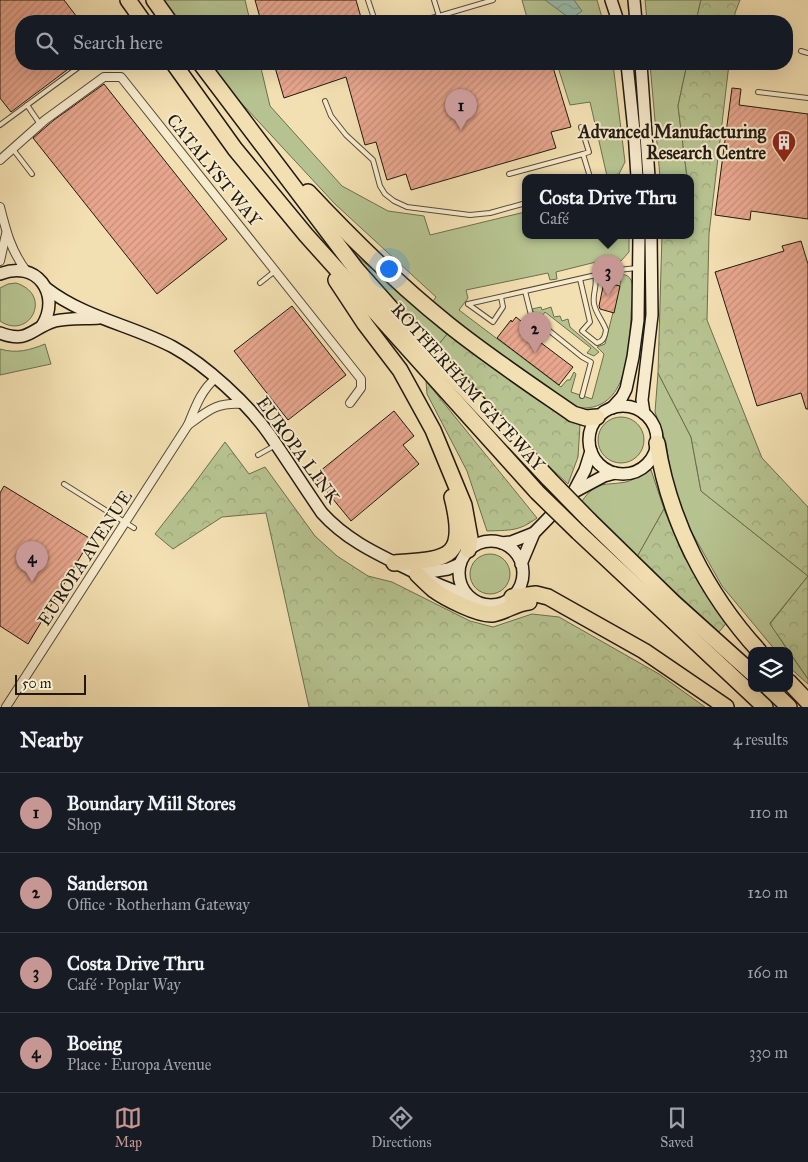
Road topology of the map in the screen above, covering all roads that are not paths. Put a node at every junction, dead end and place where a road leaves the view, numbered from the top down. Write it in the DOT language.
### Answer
graph roads {
  1 [pos="128,0"];
  2 [pos="154,0"];
  3 [pos="368,0"];
  4 [pos="434,0"];
  5 [pos="493,0"];
  6 [pos="610,0"];
  7 [pos="634,0"];
  8 [pos="139,15"];
  9 [pos="165,15"];
  10 [pos="373,15"];
  11 [pos="440,15"];
  12 [pos="443,15"];
  13 [pos="616,15"];
  14 [pos="635,15"];
  15 [pos="801,52"];
  16 [pos="808,53"];
  17 [pos="75,70"];
  18 [pos="178,70"];
  19 [pos="205,70"];
  20 [pos="627,70"];
  21 [pos="641,70"];
  22 [pos="758,92"];
  23 [pos="808,98"];
  24 [pos="325,101"];
  25 [pos="26,105"];
  26 [pos="40,124"];
  27 [pos="0,125"];
  28 [pos="581,127"];
  29 [pos="250,131"];
  30 [pos="12,148"];
  31 [pos="583,154"];
  32 [pos="0,160"];
  33 [pos="32,174"];
  34 [pos="509,174"];
  35 [pos="589,174"];
  36 [pos="637,174"];
  37 [pos="649,174"];
  38 [pos="522,204"];
  39 [pos="0,206"];
  40 [pos="6,234"];
  41 [pos="306,236"];
  42 [pos="639,239"];
  43 [pos="651,239"];
  44 [pos="0,260"];
  45 [pos="639,268"];
  46 [pos="275,270"];
  47 [pos="27,272"];
  48 [pos="0,274"];
  49 [pos="595,275"];
  50 [pos="580,279"];
  51 [pos="260,283"];
  52 [pos="46,288"];
  53 [pos="524,291"];
  54 [pos="501,297"];
  55 [pos="99,318"];
  56 [pos="42,326"];
  57 [pos="0,333"];
  58 [pos="216,378"];
  59 [pos="582,396"];
  60 [pos="350,403"];
  61 [pos="243,404"];
  62 [pos="612,408"];
  63 [pos="644,414"];
  64 [pos="597,417"];
  65 [pos="188,425"];
  66 [pos="437,440"];
  67 [pos="657,443"];
  68 [pos="276,445"];
  69 [pos="591,451"];
  70 [pos="258,455"];
  71 [pos="615,472"];
  72 [pos="64,484"];
  73 [pos="573,493"];
  74 [pos="125,523"];
  75 [pos="134,528"];
  76 [pos="534,533"];
  77 [pos="502,543"];
  78 [pos="468,550"];
  79 [pos="394,563"];
  80 [pos="460,564"];
  81 [pos="521,564"];
  82 [pos="417,574"];
  83 [pos="466,594"];
  84 [pos="512,597"];
  85 [pos="555,601"];
  86 [pos="756,647"];
  87 [pos="748,669"];
  88 [pos="793,686"];
  89 [pos="773,692"];
  90 [pos="808,702"];
  91 [pos="6,707"];
  92 [pos="726,707"];
  93 [pos="765,707"];
  94 [pos="789,707"];
  1 -- 8 [label="highway"];
  2 -- 9 [label="highway"];
  3 -- 10 [label="lane"];
  4 -- 11 [label="lane"];
  5 -- 12 [label="lane"];
  6 -- 13 [label="main road"];
  7 -- 14 [label="main road"];
  15 -- 16 [label="lane"];
  17 -- 25 [label="lane"];
  18 -- 41 [label="highway, ROTHERHAM GATEWAY"];
  19 -- 29 [label="highway, ROTHERHAM GATEWAY"];
  20 -- 36 [label="main road"];
  21 -- 37 [label="main road"];
  22 -- 23 [label="lane"];
  24 -- 38 [label="lane"];
  25 -- 26 [label="lane"];
  25 -- 27 [label="lane"];
  26 -- 30 [label="street, CATALYST WAY"];
  26 -- 46 [label="street, CATALYST WAY"];
  28 -- 31 [label="lane"];
  29 -- 64 [label="highway"];
  29 -- 87 [label="highway, ROTHERHAM GATEWAY, bridge"];
  30 -- 32 [label="street, CATALYST WAY"];
  30 -- 33 [label="lane"];
  31 -- 34 [label="lane"];
  31 -- 35 [label="lane"];
  39 -- 40 [label="street"];
  40 -- 44 [label="street"];
  40 -- 47 [label="street"];
  41 -- 66 [label="highway"];
  41 -- 93 [label="highway, ROTHERHAM GATEWAY, bridge"];
  42 -- 45 [label="main road"];
  43 -- 63 [label="main road"];
  45 -- 49 [label="lane"];
  45 -- 62 [label="main road"];
  46 -- 51 [label="lane"];
  46 -- 60 [label="street, CATALYST WAY"];
  47 -- 48 [label="main road"];
  47 -- 52 [label="main road, EUROPA LINK"];
  49 -- 50 [label="lane"];
  49 -- 50 [label="lane"];
  50 -- 53 [label="lane"];
  52 -- 55 [label="main road, EUROPA LINK"];
  52 -- 56 [label="main road"];
  53 -- 54 [label="lane"];
  53 -- 59 [label="lane"];
  54 -- 54 [label="lane"];
  55 -- 56 [label="main road, EUROPA LINK"];
  55 -- 58 [label="main road, EUROPA LINK"];
  56 -- 57 [label="main road, EUROPA LINK"];
  58 -- 61 [label="main road, EUROPA LINK"];
  58 -- 65 [label="street, EUROPA AVENUE"];
  61 -- 65 [label="street, EUROPA AVENUE"];
  61 -- 68 [label="main road, EUROPA LINK"];
  62 -- 63 [label="main road"];
  62 -- 64 [label="main road"];
  63 -- 67 [label="main road"];
  64 -- 69 [label="main road"];
  65 -- 74 [label="street, EUROPA AVENUE"];
  66 -- 78 [label="highway"];
  66 -- 79 [label="highway"];
  67 -- 71 [label="main road"];
  67 -- 86 [label="highway"];
  68 -- 70 [label="lane"];
  68 -- 79 [label="main road, EUROPA LINK"];
  69 -- 71 [label="main road"];
  69 -- 73 [label="main road"];
  71 -- 73 [label="main road"];
  72 -- 74 [label="lane"];
  73 -- 76 [label="main road"];
  74 -- 75 [label="lane"];
  74 -- 91 [label="street, EUROPA AVENUE"];
  76 -- 77 [label="main road"];
  76 -- 81 [label="main road"];
  77 -- 78 [label="main road"];
  77 -- 81 [label="main road"];
  78 -- 80 [label="main road"];
  79 -- 82 [label="main road, EUROPA LINK"];
  80 -- 82 [label="main road"];
  80 -- 83 [label="main road"];
  81 -- 84 [label="main road"];
  82 -- 83 [label="main road, EUROPA LINK"];
  82 -- 85 [label="highway"];
  83 -- 84 [label="main road"];
  84 -- 85 [label="highway"];
  85 -- 92 [label="highway"];
  88 -- 90 [label="highway"];
  89 -- 94 [label="highway"];
}
